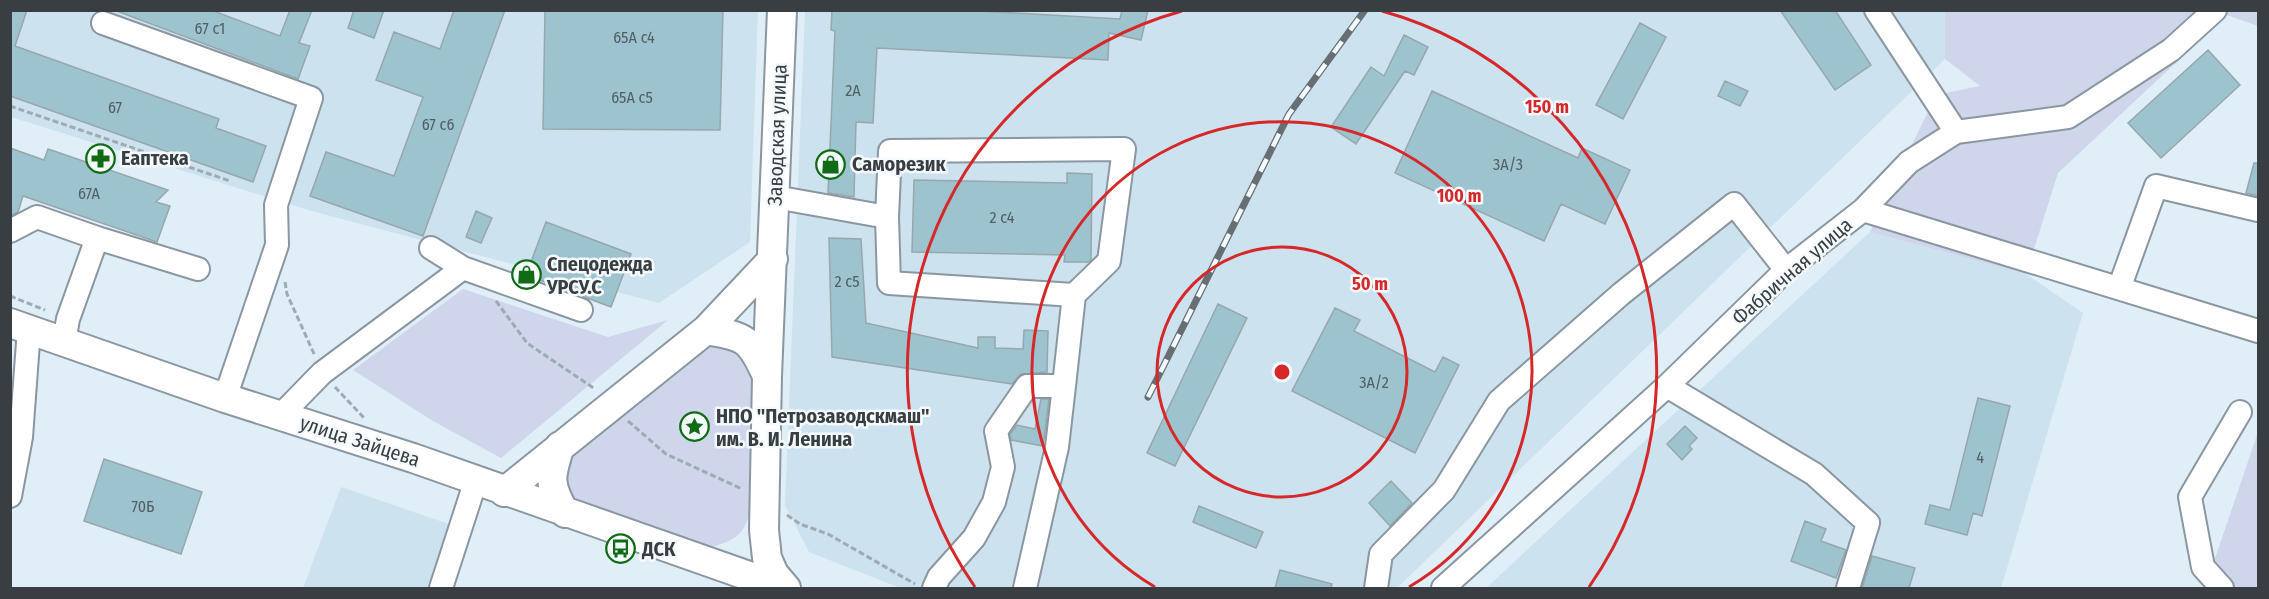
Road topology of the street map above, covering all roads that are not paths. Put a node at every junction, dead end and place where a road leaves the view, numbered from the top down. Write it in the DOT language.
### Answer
graph roads {
  1 [pos="782,10"];
  2 [pos="1876,10"];
  3 [pos="2215,10"];
  4 [pos="103,23"];
  5 [pos="1956,132"];
  6 [pos="775,197"];
  7 [pos="1863,210"];
  8 [pos="2259,210"];
  9 [pos="888,217"];
  10 [pos="10,231"];
  11 [pos="97,238"];
  12 [pos="431,248"];
  13 [pos="773,259"];
  14 [pos="463,268"];
  15 [pos="198,269"];
  16 [pos="1786,270"];
  17 [pos="2120,286"];
  18 [pos="1074,296"];
  19 [pos="581,310"];
  20 [pos="20,326"];
  21 [pos="706,330"];
  22 [pos="2259,331"];
  23 [pos="64,342"];
  24 [pos="767,376"];
  25 [pos="1064,386"];
  26 [pos="1667,386"];
  27 [pos="225,398"];
  28 [pos="2240,412"];
  29 [pos="282,415"];
  30 [pos="560,446"];
  31 [pos="476,480"];
  32 [pos="504,492"];
  33 [pos="10,496"];
  34 [pos="566,513"];
  35 [pos="764,530"];
  36 [pos="708,562"];
  37 [pos="441,588"];
  38 [pos="785,588"];
  39 [pos="934,588"];
  40 [pos="1025,588"];
  41 [pos="1376,588"];
  42 [pos="1443,588"];
  43 [pos="1848,588"];
  44 [pos="2222,588"];
  1 -- 6 [label="main road, Заводская улица"];
  2 -- 5 [label="street"];
  3 -- 5 [label="street"];
  4 -- 27 [label="street"];
  5 -- 7 [label="street"];
  6 -- 9 [label="street"];
  6 -- 13 [label="main road, Заводская улица"];
  7 -- 16 [label="street, Фабричная улица"];
  7 -- 17 [label="street, Фабричная улица"];
  8 -- 17 [label="street"];
  9 -- 18 [label="street"];
  9 -- 18 [label="street"];
  10 -- 11 [label="street"];
  11 -- 15 [label="street"];
  11 -- 23 [label="street"];
  12 -- 14 [label="street"];
  13 -- 21 [label="main road"];
  13 -- 24 [label="main road, Заводская улица"];
  14 -- 19 [label="street"];
  14 -- 29 [label="street"];
  16 -- 26 [label="street, Фабричная улица"];
  16 -- 41 [label="street"];
  17 -- 22 [label="street, Фабричная улица"];
  18 -- 25 [label="street"];
  20 -- 23 [label="main road, улица Зайцева"];
  20 -- 33 [label="street"];
  21 -- 24 [label="main road"];
  21 -- 30 [label="main road"];
  23 -- 27 [label="main road, улица Зайцева"];
  24 -- 35 [label="main road, Заводская улица"];
  25 -- 39 [label="street"];
  25 -- 40 [label="street"];
  26 -- 42 [label="street, Фабричная улица"];
  26 -- 43 [label="street"];
  27 -- 29 [label="main road, улица Зайцева"];
  28 -- 44 [label="street"];
  29 -- 31 [label="main road, улица Зайцева"];
  30 -- 32 [label="main road"];
  30 -- 34 [label="main road"];
  31 -- 32 [label="main road, улица Зайцева"];
  31 -- 37 [label="street"];
  32 -- 34 [label="main road, улица Зайцева"];
  34 -- 36 [label="main road, улица Зайцева"];
  35 -- 36 [label="main road"];
  35 -- 38 [label="main road, Заводская улица"];
  36 -- 38 [label="main road, улица Зайцева"];
}
